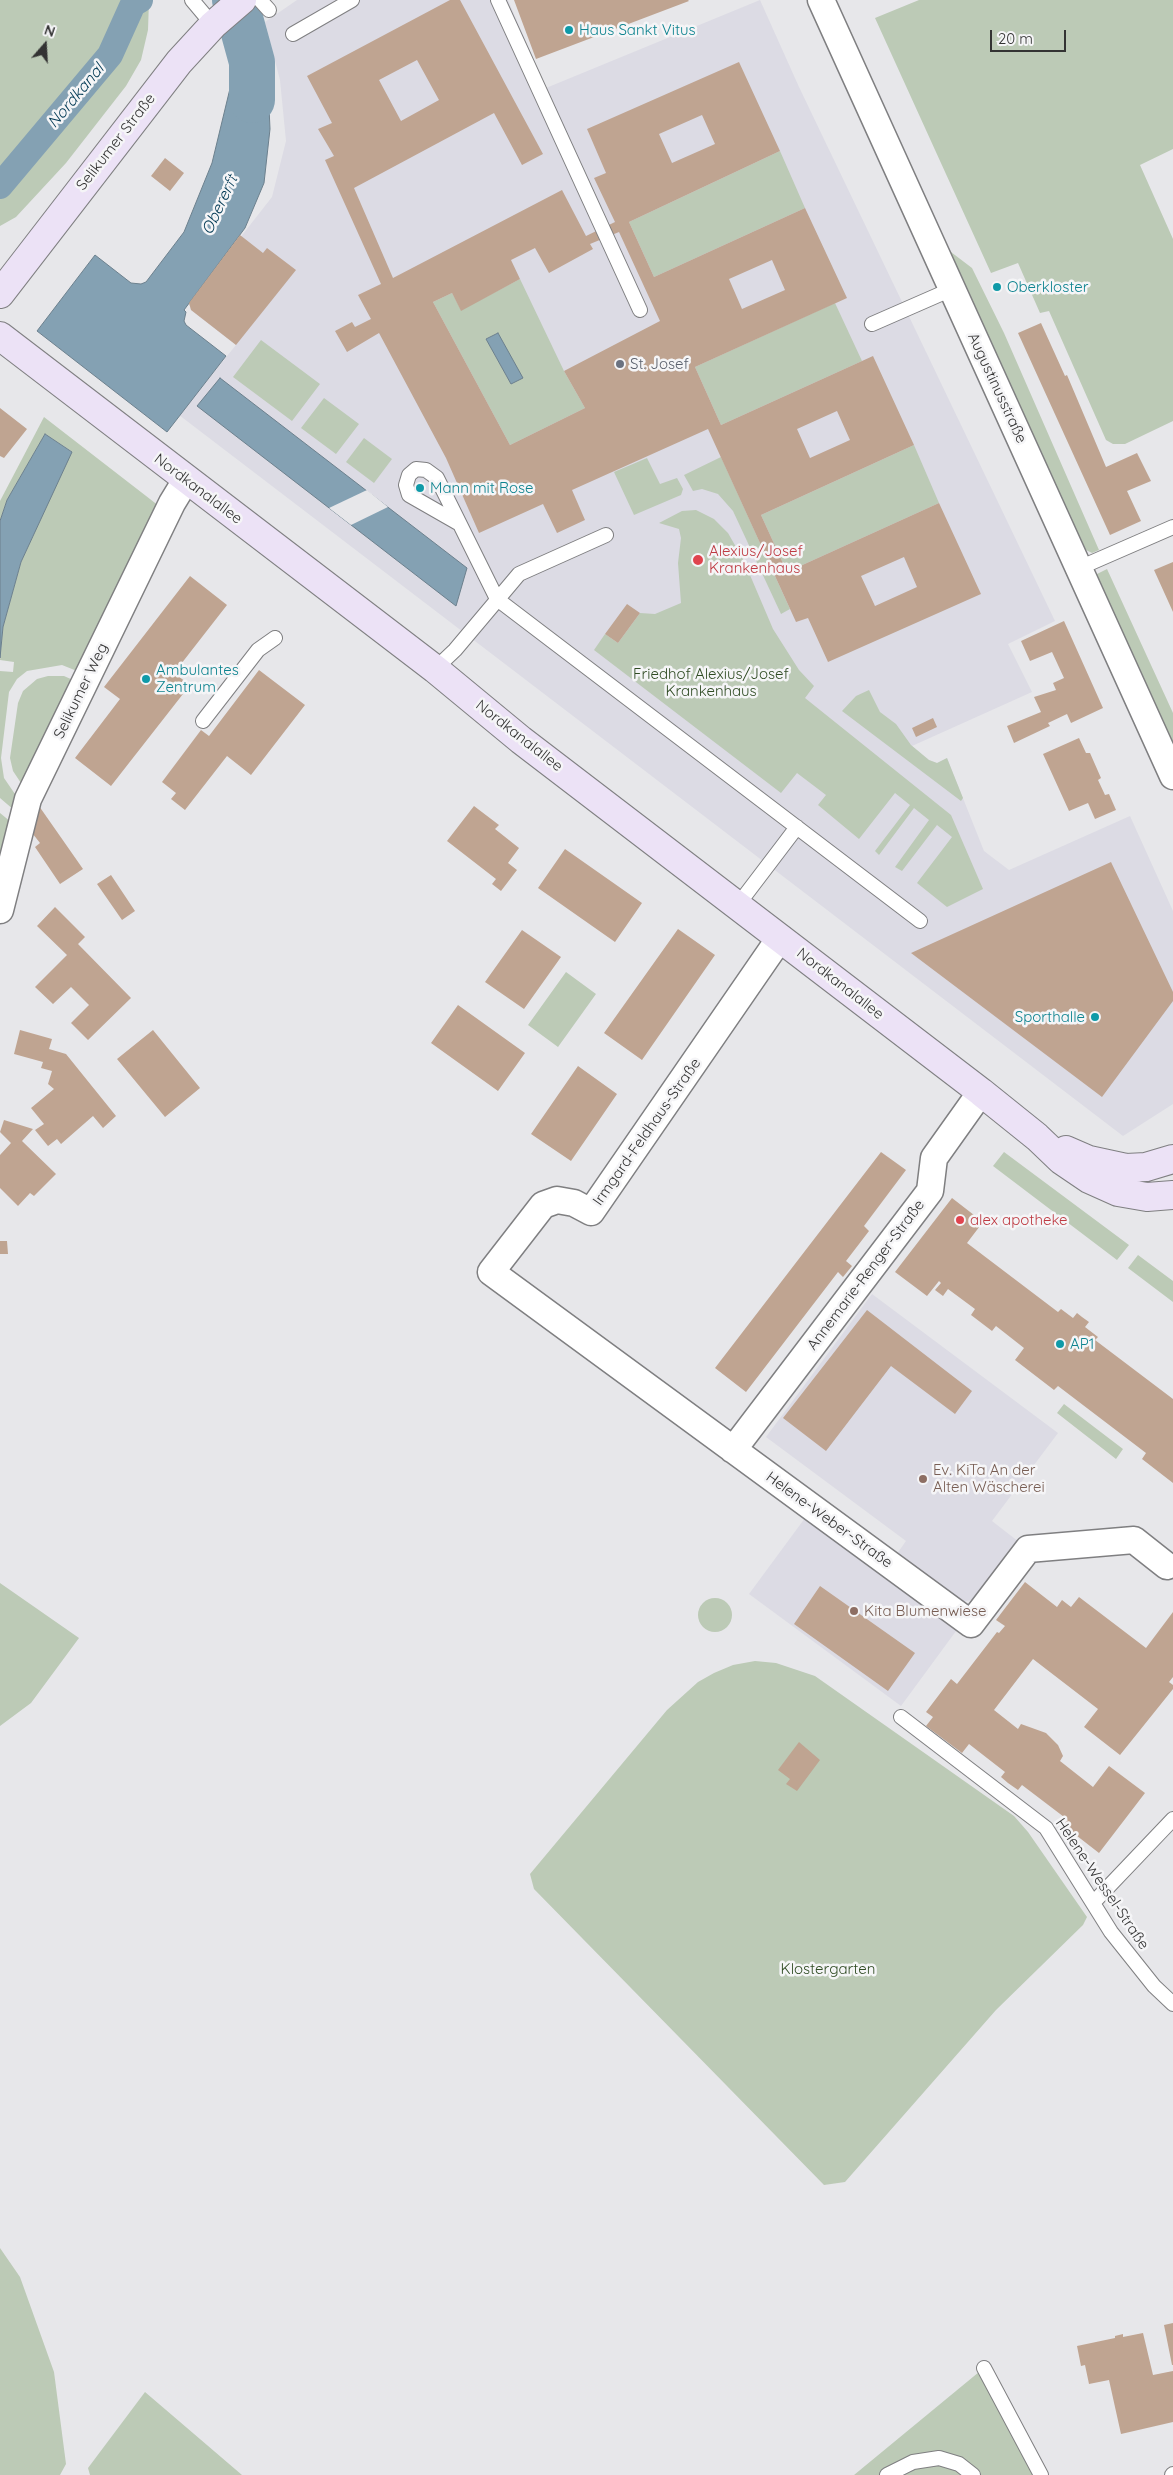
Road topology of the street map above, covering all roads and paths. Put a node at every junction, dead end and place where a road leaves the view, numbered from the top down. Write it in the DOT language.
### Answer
graph roads {
  1 [pos="192,0"];
  2 [pos="242,0"];
  3 [pos="352,0"];
  4 [pos="498,0"];
  5 [pos="821,0"];
  6 [pos="217,22"];
  7 [pos="293,34"];
  8 [pos="952,289"];
  9 [pos="1,292"];
  10 [pos="640,310"];
  11 [pos="872,324"];
  12 [pos="0,336"];
  13 [pos="186,480"];
  14 [pos="458,523"];
  15 [pos="1173,527"];
  16 [pos="606,535"];
  17 [pos="1079,568"];
  18 [pos="497,599"];
  19 [pos="275,638"];
  20 [pos="435,669"];
  21 [pos="203,721"];
  22 [pos="1173,776"];
  23 [pos="797,827"];
  24 [pos="737,906"];
  25 [pos="0,910"];
  26 [pos="920,922"];
  27 [pos="780,938"];
  28 [pos="981,1092"];
  29 [pos="1038,1137"];
  30 [pos="1173,1159"];
  31 [pos="1173,1195"];
  32 [pos="491,1272"];
  33 [pos="733,1450"];
  34 [pos="1167,1566"];
  35 [pos="901,1717"];
  36 [pos="1173,1820"];
  37 [pos="1093,1902"];
  38 [pos="1173,2004"];
  39 [pos="984,2368"];
  40 [pos="886,2475"];
  41 [pos="973,2475"];
  42 [pos="1042,2475"];
  1 -- 6 [label="lane"];
  2 -- 6 [label="main road, Selikumer Straße"];
  3 -- 7 [label="lane"];
  4 -- 10 [label="lane"];
  5 -- 8 [label="street, Augustinusstraße"];
  6 -- 9 [label="main road, Selikumer Straße"];
  8 -- 11 [label="lane"];
  8 -- 17 [label="street, Augustinusstraße"];
  12 -- 13 [label="main road, Nordkanalallee"];
  13 -- 20 [label="main road, Nordkanalallee"];
  13 -- 25 [label="street, Selikumer Weg"];
  14 -- 18 [label="lane"];
  15 -- 17 [label="lane"];
  16 -- 18 [label="lane"];
  17 -- 22 [label="street, Augustinusstraße"];
  18 -- 20 [label="lane"];
  18 -- 23 [label="lane"];
  19 -- 21 [label="lane"];
  20 -- 24 [label="main road, Nordkanalallee"];
  23 -- 24 [label="lane"];
  23 -- 26 [label="lane"];
  24 -- 27 [label="main road, Nordkanalallee"];
  27 -- 28 [label="main road, Nordkanalallee"];
  27 -- 32 [label="street, Irmgard-Feldhaus-Straße"];
  28 -- 29 [label="main road, Nordkanalallee"];
  28 -- 33 [label="street, Annemarie-Renger-Straße"];
  29 -- 30 [label="main road, Nordkanalallee"];
  29 -- 31 [label="main road, Nordkanalallee"];
  32 -- 33 [label="street, Helene-Weber-Straße"];
  33 -- 34 [label="street, Helene-Weber-Straße"];
  35 -- 37 [label="lane, Helene-Wessel-Straße"];
  36 -- 37 [label="lane"];
  37 -- 38 [label="lane, Helene-Wessel-Straße"];
  39 -- 42 [label="lane"];
  40 -- 41 [label="lane"];
}
